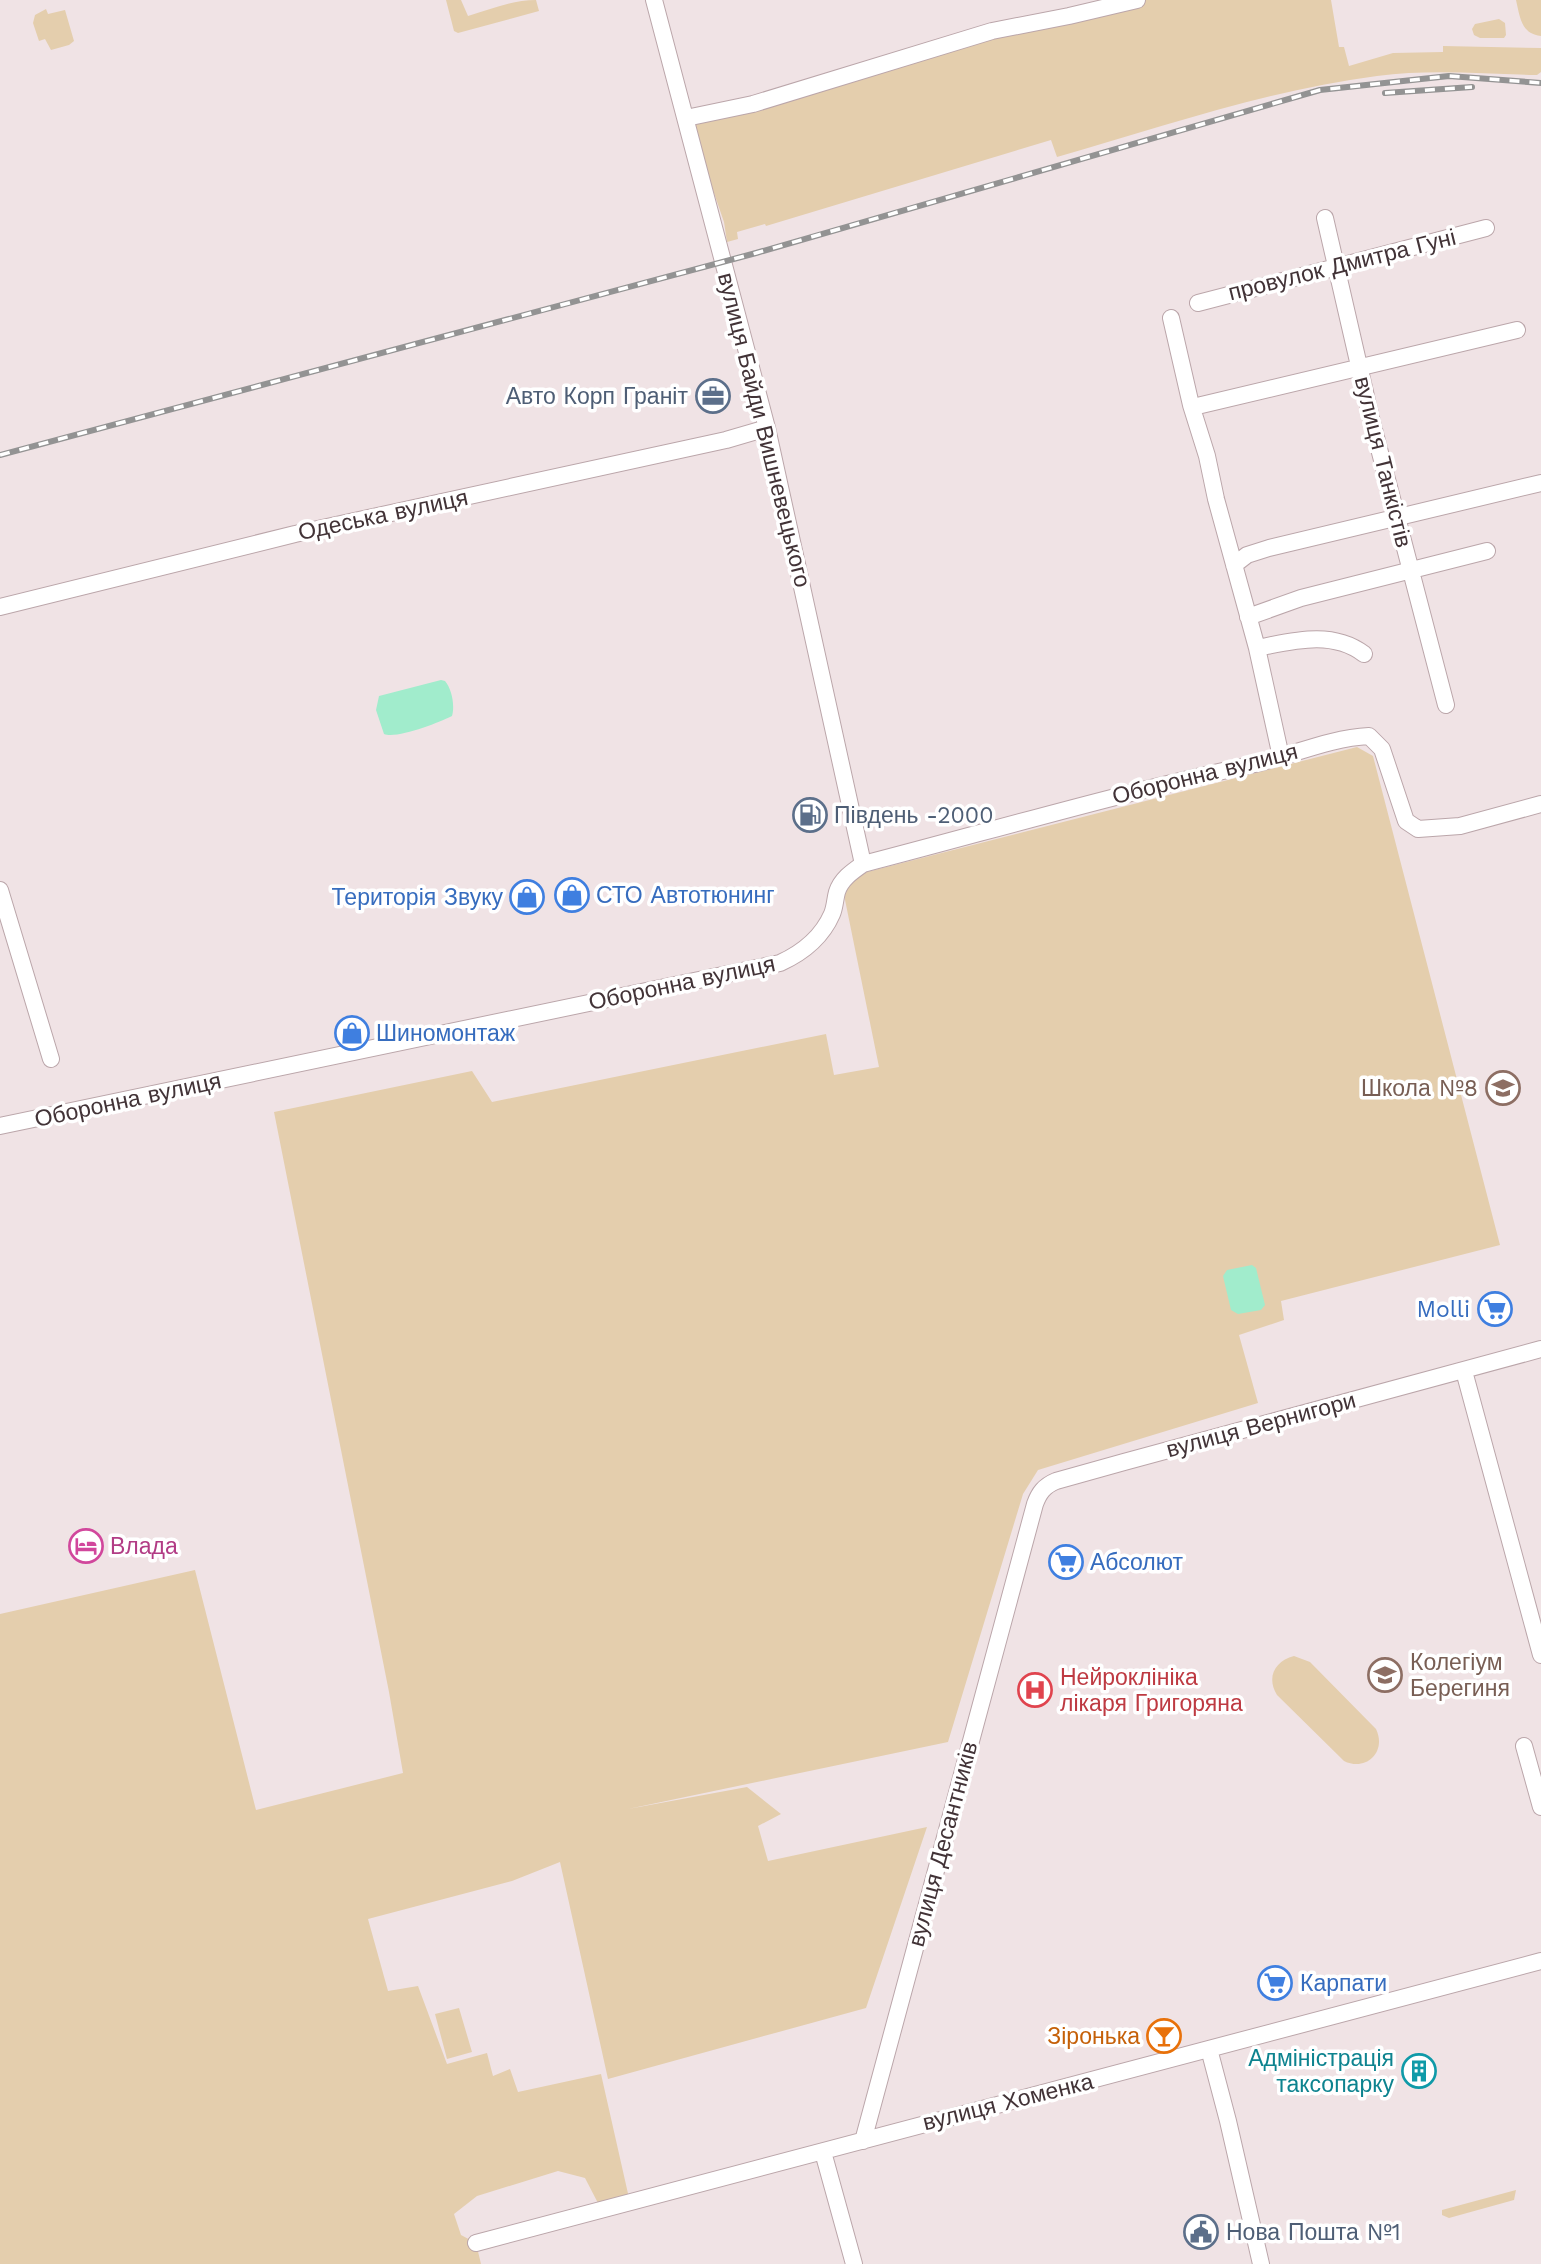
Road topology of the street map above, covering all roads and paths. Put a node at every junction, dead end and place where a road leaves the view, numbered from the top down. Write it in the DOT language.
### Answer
graph roads {
  1 [pos="654,0"];
  2 [pos="1137,0"];
  3 [pos="686,118"];
  4 [pos="1325,218"];
  5 [pos="1486,228"];
  6 [pos="1335,266"];
  7 [pos="1198,303"];
  8 [pos="1171,318"];
  9 [pos="1517,330"];
  10 [pos="1360,367"];
  11 [pos="1193,407"];
  12 [pos="767,428"];
  13 [pos="1541,483"];
  14 [pos="1397,517"];
  15 [pos="1487,551"];
  16 [pos="1234,565"];
  17 [pos="1410,571"];
  18 [pos="0,607"];
  19 [pos="1248,617"];
  20 [pos="1257,648"];
  21 [pos="1364,654"];
  22 [pos="1446,705"];
  23 [pos="1281,757"];
  24 [pos="1541,804"];
  25 [pos="863,864"];
  26 [pos="0,890"];
  27 [pos="51,1059"];
  28 [pos="0,1126"];
  29 [pos="1541,1349"];
  30 [pos="1464,1371"];
  31 [pos="1023,1547"];
  32 [pos="1541,1655"];
  33 [pos="1524,1746"];
  34 [pos="1541,1807"];
  35 [pos="1541,1961"];
  36 [pos="1209,2049"];
  37 [pos="863,2141"];
  38 [pos="823,2152"];
  39 [pos="476,2243"];
  40 [pos="854,2264"];
  41 [pos="1261,2264"];
  1 -- 3 [label="street, вулиця Байди Вишневецького"];
  2 -- 3 [label="street"];
  3 -- 12 [label="street, вулиця Байди Вишневецького"];
  4 -- 6 [label="street, вулиця Танкістів"];
  5 -- 6 [label="street, провулок Дмитра Гуні"];
  6 -- 7 [label="street, провулок Дмитра Гуні"];
  6 -- 10 [label="street, вулиця Танкістів"];
  8 -- 11 [label="street"];
  9 -- 10 [label="street"];
  10 -- 11 [label="street"];
  10 -- 14 [label="street, вулиця Танкістів"];
  11 -- 16 [label="street"];
  12 -- 18 [label="street, Одеська вулиця"];
  12 -- 25 [label="street, вулиця Байди Вишневецького"];
  13 -- 14 [label="street"];
  14 -- 16 [label="street"];
  14 -- 17 [label="street, вулиця Танкістів"];
  15 -- 17 [label="street"];
  16 -- 19 [label="street"];
  17 -- 19 [label="street"];
  17 -- 22 [label="street, вулиця Танкістів"];
  19 -- 20 [label="street"];
  20 -- 21 [label="street"];
  20 -- 23 [label="street"];
  23 -- 24 [label="street, Оборонна вулиця"];
  23 -- 25 [label="street, Оборонна вулиця"];
  25 -- 28 [label="street, Оборонна вулиця"];
  26 -- 27 [label="street"];
  29 -- 30 [label="street, вулиця Вернигори"];
  30 -- 31 [label="street, вулиця Вернигори"];
  30 -- 32 [label="street"];
  31 -- 37 [label="street, вулиця Десантників"];
  33 -- 34 [label="street"];
  35 -- 36 [label="street, вулиця Хоменка"];
  36 -- 37 [label="street, вулиця Хоменка"];
  36 -- 41 [label="street"];
  37 -- 38 [label="street, вулиця Хоменка"];
  38 -- 39 [label="street, вулиця Хоменка"];
  38 -- 40 [label="street"];
}
